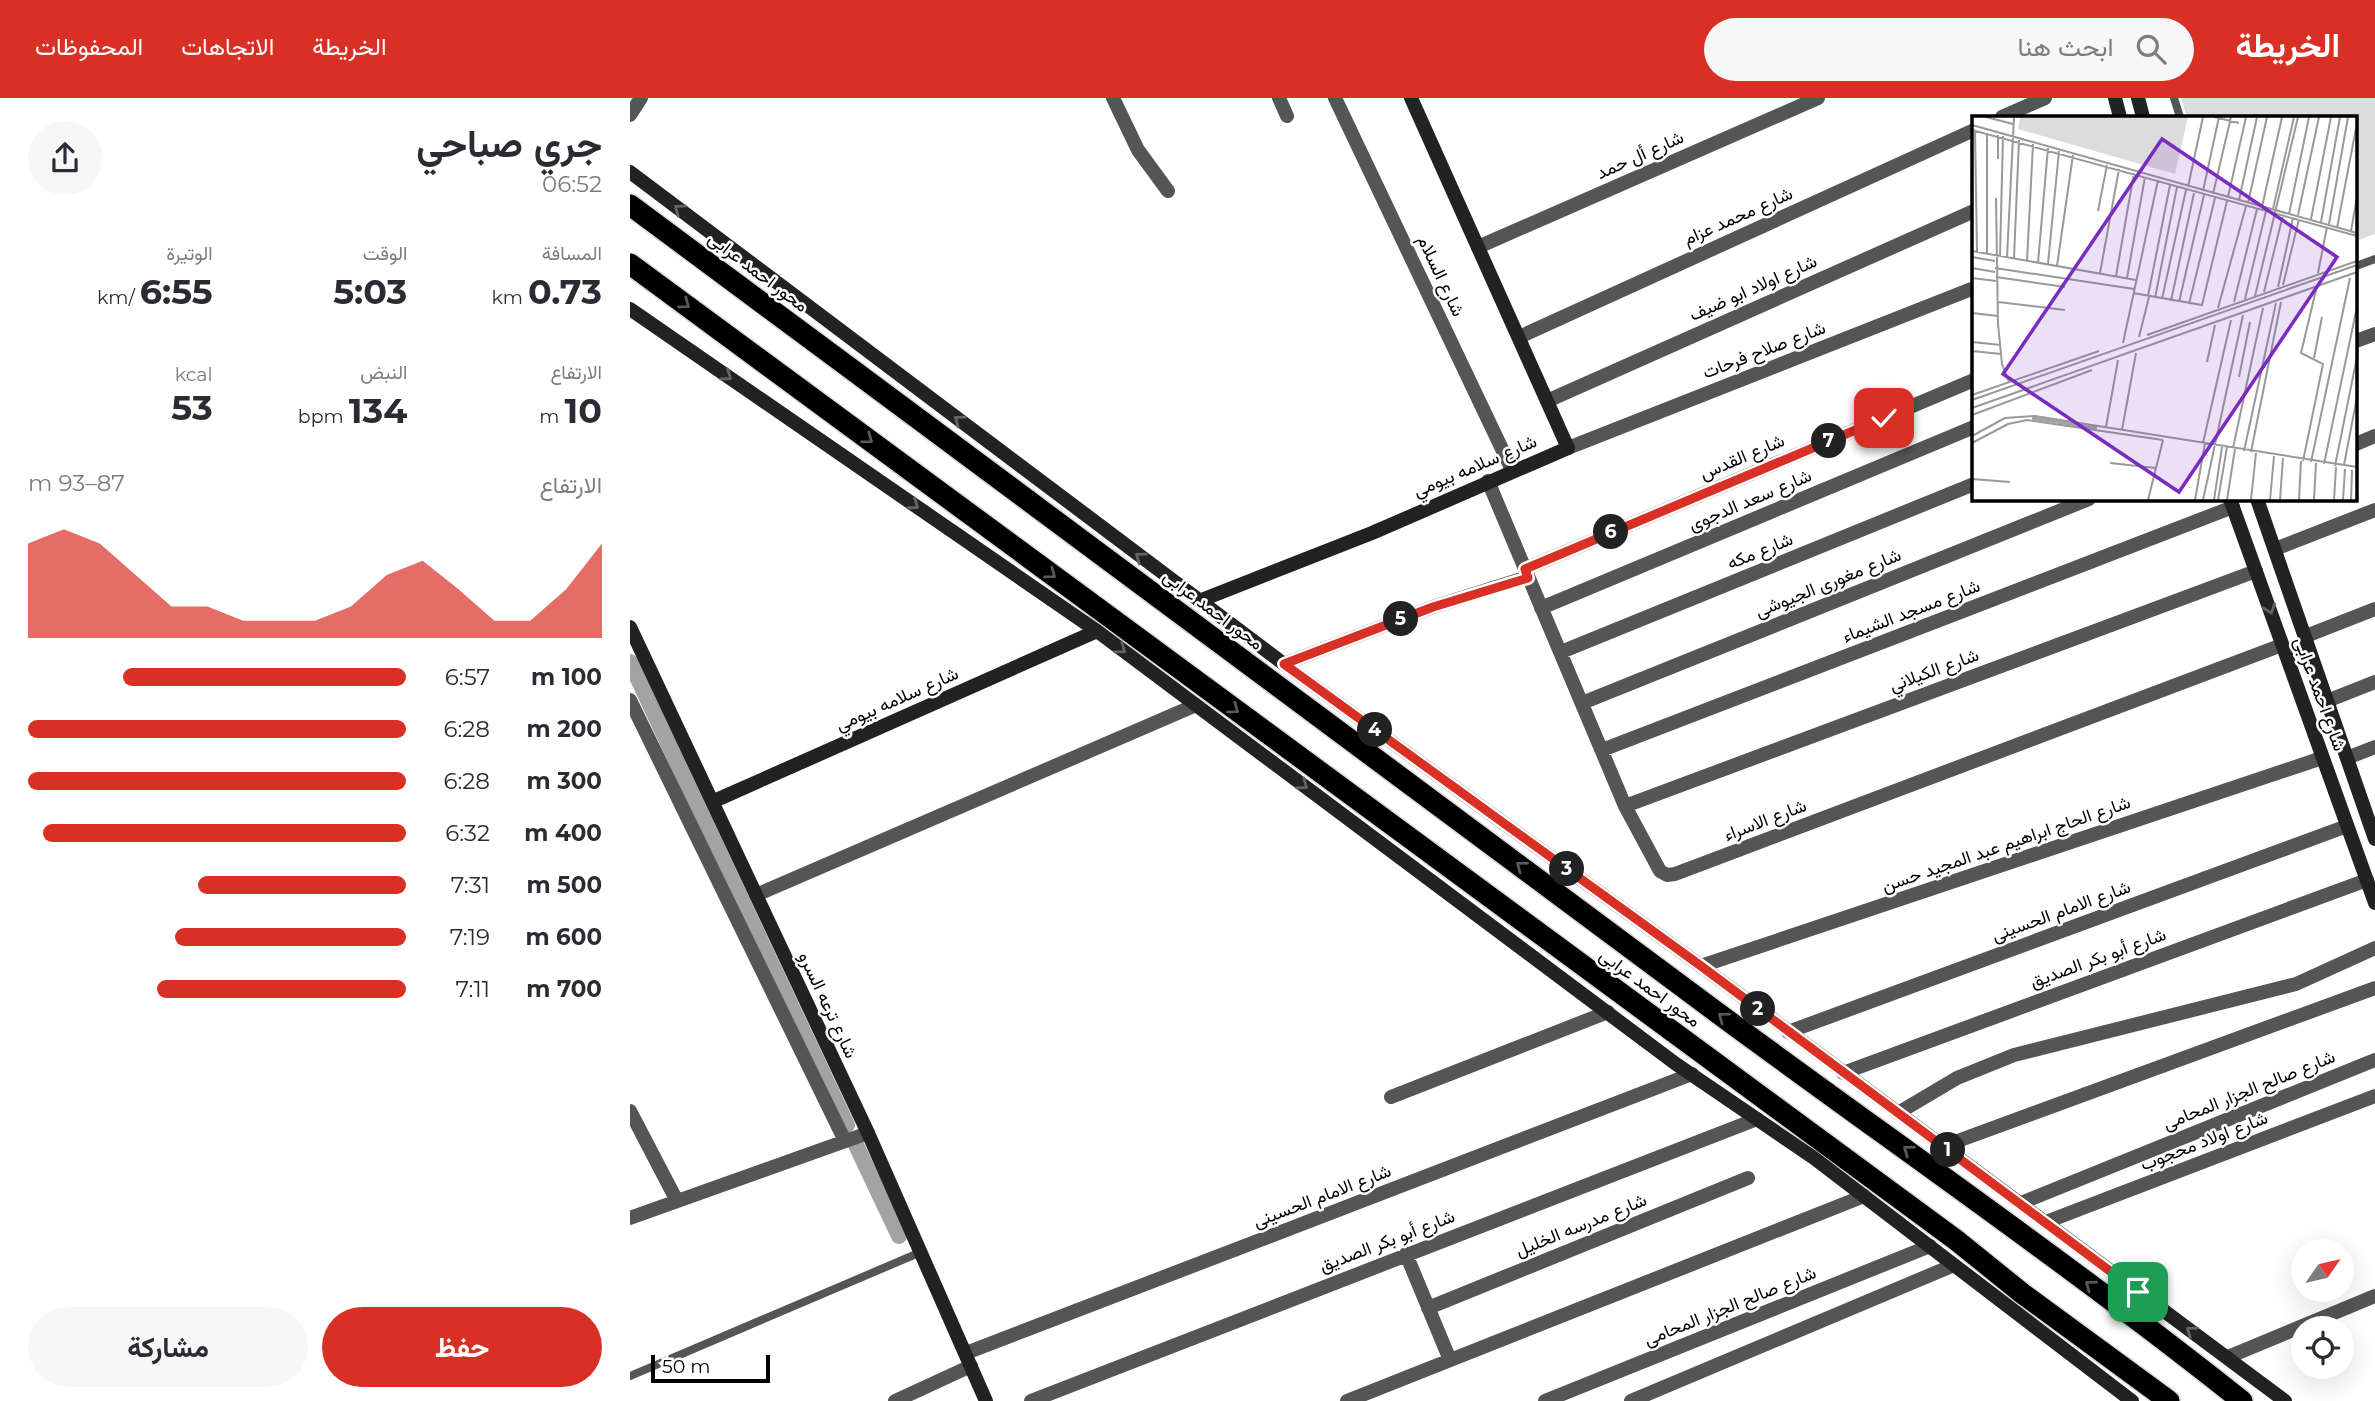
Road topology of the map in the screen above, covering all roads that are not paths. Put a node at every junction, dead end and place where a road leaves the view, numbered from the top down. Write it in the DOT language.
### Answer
graph roads {
  1 [pos="640,98"];
  2 [pos="1114,98"];
  3 [pos="1279,98"];
  4 [pos="1335,98"];
  5 [pos="1411,98"];
  6 [pos="1818,98"];
  7 [pos="2045,98"];
  8 [pos="2115,98"];
  9 [pos="2138,98"];
  10 [pos="2174,98"];
  11 [pos="630,115"];
  12 [pos="1287,116"];
  13 [pos="2004,116"];
  14 [pos="2120,116"];
  15 [pos="2143,116"];
  16 [pos="2180,116"];
  17 [pos="1972,131"];
  18 [pos="630,172"];
  19 [pos="1168,191"];
  20 [pos="630,205"];
  21 [pos="1972,212"];
  22 [pos="1478,247"];
  23 [pos="2375,258"];
  24 [pos="630,264"];
  25 [pos="2358,265"];
  26 [pos="1972,289"];
  27 [pos="630,309"];
  28 [pos="2375,334"];
  29 [pos="1518,337"];
  30 [pos="2358,340"];
  31 [pos="1972,381"];
  32 [pos="1548,401"];
  33 [pos="1972,428"];
  34 [pos="2375,436"];
  35 [pos="2358,442"];
  36 [pos="1568,448"];
  37 [pos="1512,470"];
  38 [pos="1488,481"];
  39 [pos="1972,485"];
  40 [pos="2087,500"];
  41 [pos="2257,500"];
  42 [pos="2232,503"];
  43 [pos="2375,510"];
  44 [pos="2266,523"];
  45 [pos="2242,533"];
  46 [pos="2275,549"];
  47 [pos="2256,570"];
  48 [pos="1527,573"];
  49 [pos="1199,601"];
  50 [pos="1541,608"];
  51 [pos="2375,610"];
  52 [pos="630,627"];
  53 [pos="1097,631"];
  54 [pos="2306,636"];
  55 [pos="2282,645"];
  56 [pos="1561,653"];
  57 [pos="1284,664"];
  58 [pos="2375,682"];
  59 [pos="630,700"];
  60 [pos="2327,701"];
  61 [pos="1582,702"];
  62 [pos="1196,705"];
  63 [pos="2375,747"];
  64 [pos="1602,750"];
  65 [pos="2322,758"];
  66 [pos="2347,758"];
  67 [pos="714,801"];
  68 [pos="1625,806"];
  69 [pos="2347,826"];
  70 [pos="2375,839"];
  71 [pos="2367,880"];
  72 [pos="755,895"];
  73 [pos="2375,902"];
  74 [pos="2375,948"];
  75 [pos="1701,966"];
  76 [pos="2375,988"];
  77 [pos="1608,1012"];
  78 [pos="1788,1032"];
  79 [pos="2375,1060"];
  80 [pos="1843,1073"];
  81 [pos="1692,1074"];
  82 [pos="2375,1096"];
  83 [pos="1391,1097"];
  84 [pos="630,1111"];
  85 [pos="1898,1113"];
  86 [pos="1757,1119"];
  87 [pos="868,1133"];
  88 [pos="845,1141"];
  89 [pos="1944,1146"];
  90 [pos="1748,1178"];
  91 [pos="1864,1196"];
  92 [pos="677,1201"];
  93 [pos="2021,1203"];
  94 [pos="630,1218"];
  95 [pos="2046,1222"];
  96 [pos="1930,1246"];
  97 [pos="921,1252"];
  98 [pos="1406,1254"];
  99 [pos="1954,1265"];
  100 [pos="2375,1296"];
  101 [pos="1428,1308"];
  102 [pos="2228,1357"];
  103 [pos="969,1360"];
  104 [pos="1450,1360"];
  105 [pos="630,1376"];
  106 [pos="895,1401"];
  107 [pos="986,1401"];
  108 [pos="1031,1401"];
  109 [pos="1347,1401"];
  110 [pos="1545,1401"];
  111 [pos="1631,1401"];
  112 [pos="2132,1401"];
  113 [pos="2169,1401"];
  114 [pos="2242,1401"];
  115 [pos="2285,1401"];
  1 -- 11 [label="street"];
  2 -- 19 [label="street"];
  3 -- 12 [label="street"];
  4 -- 37 [label="street, شارع السلام"];
  5 -- 22 [label="street, شارع سلامه بيومي"];
  6 -- 22 [label="street, شارع أل حمد"];
  7 -- 13 [label="street"];
  8 -- 14 [label="street"];
  9 -- 15 [label="street"];
  10 -- 16 [label="lane"];
  17 -- 29 [label="street, شارع محمد عزام"];
  49 -- 18 [label="street, one-way"];
  114 -- 20 [label="highway, محور احمد عرابى, one-way"];
  21 -- 32 [label="street, شارع اولاد ابو ضيف"];
  22 -- 29 [label="street, شارع سلامه بيومي"];
  23 -- 25 [label="lane"];
  24 -- 113 [label="highway, محور احمد عرابى, one-way"];
  26 -- 36 [label="street, شارع صلاح فرحات"];
  27 -- 53 [label="street, one-way"];
  28 -- 30 [label="street"];
  29 -- 32 [label="street, شارع سلامه بيومي"];
  31 -- 48 [label="street, شارع القدس"];
  32 -- 36 [label="street, شارع سلامه بيومي"];
  33 -- 50 [label="street, شارع سعد الدجوى"];
  34 -- 35 [label="street"];
  36 -- 37 [label="street, شارع سلامه بيومي"];
  37 -- 38 [label="street, شارع سلامه بيومي"];
  38 -- 48 [label="street, شارع الاسراء"];
  38 -- 49 [label="street, شارع سلامه بيومي"];
  39 -- 56 [label="street, شارع مكه"];
  40 -- 61 [label="street, شارع مغورى الجيوشى"];
  41 -- 44 [label="street, شارع احمد عرابى"];
  42 -- 45 [label="street, شارع احمد عرابى"];
  42 -- 64 [label="street, شارع مسجد الشيماء"];
  43 -- 46 [label="street"];
  44 -- 45 [label="street"];
  44 -- 46 [label="street, شارع احمد عرابى"];
  45 -- 47 [label="street, شارع احمد عرابى"];
  46 -- 54 [label="street, شارع احمد عرابى"];
  47 -- 55 [label="street, شارع احمد عرابى, one-way"];
  47 -- 68 [label="street, شارع الكيلاني"];
  48 -- 50 [label="street, شارع الاسراء"];
  48 -- 57 [label="street, شارع القدس"];
  49 -- 57 [label="street"];
  50 -- 56 [label="street, شارع الاسراء"];
  51 -- 54 [label="street"];
  52 -- 67 [label="street, شارع ترعه السرو"];
  53 -- 62 [label="street, one-way"];
  53 -- 67 [label="street, شارع سلامه بيومي"];
  54 -- 60 [label="street, شارع احمد عرابى"];
  55 -- 65 [label="street, شارع احمد عرابى"];
  55 -- 68 [label="street, شارع الاسراء"];
  56 -- 61 [label="street, شارع الاسراء"];
  57 -- 75 [label="street"];
  58 -- 60 [label="street"];
  59 -- 88 [label="street"];
  60 -- 66 [label="street, شارع احمد عرابى"];
  61 -- 64 [label="street, شارع الاسراء"];
  62 -- 72 [label="street"];
  62 -- 77 [label="street, one-way"];
  63 -- 66 [label="street"];
  64 -- 68 [label="street, شارع الاسراء"];
  65 -- 69 [label="street, شارع احمد عرابى"];
  65 -- 75 [label="street, شارع الحاج ابراهيم عبد المجيد حسن"];
  66 -- 70 [label="street, شارع احمد عرابى"];
  67 -- 72 [label="street, شارع ترعه السرو"];
  69 -- 71 [label="street, شارع احمد عرابى"];
  69 -- 78 [label="street, شارع الامام الحسينى"];
  71 -- 73 [label="street, شارع احمد عرابى"];
  71 -- 80 [label="street, شارع أبو بكر الصديق"];
  72 -- 87 [label="street, شارع ترعه السرو"];
  74 -- 85 [label="street"];
  75 -- 78 [label="street"];
  76 -- 89 [label="street"];
  77 -- 81 [label="street"];
  77 -- 83 [label="street"];
  78 -- 80 [label="street"];
  79 -- 93 [label="street, شارع صالح الجزار المحامى"];
  80 -- 85 [label="street"];
  81 -- 86 [label="street"];
  81 -- 103 [label="street, شارع الامام الحسينى"];
  82 -- 95 [label="street, شارع اولاد محجوب"];
  84 -- 92 [label="street"];
  85 -- 89 [label="street"];
  86 -- 91 [label="street"];
  86 -- 98 [label="street, شارع أبو بكر الصديق"];
  87 -- 88 [label="street"];
  87 -- 97 [label="street, شارع ترعه السرو"];
  88 -- 92 [label="street"];
  89 -- 93 [label="street"];
  90 -- 101 [label="street, شارع مدرسه الخليل"];
  91 -- 96 [label="street"];
  91 -- 104 [label="street"];
  92 -- 94 [label="street"];
  93 -- 95 [label="street"];
  102 -- 95 [label="street, one-way"];
  96 -- 99 [label="street"];
  96 -- 110 [label="street, شارع صالح الجزار المحامى"];
  97 -- 103 [label="street, شارع ترعه السرو"];
  97 -- 105 [label="lane"];
  98 -- 101 [label="street"];
  98 -- 108 [label="street, شارع أبو بكر الصديق"];
  99 -- 111 [label="street"];
  99 -- 112 [label="street"];
  100 -- 102 [label="street"];
  101 -- 104 [label="street"];
  102 -- 115 [label="street"];
  103 -- 106 [label="street, شارع الامام الحسينى"];
  103 -- 107 [label="street, شارع ترعه السرو"];
  104 -- 109 [label="street"];
}
